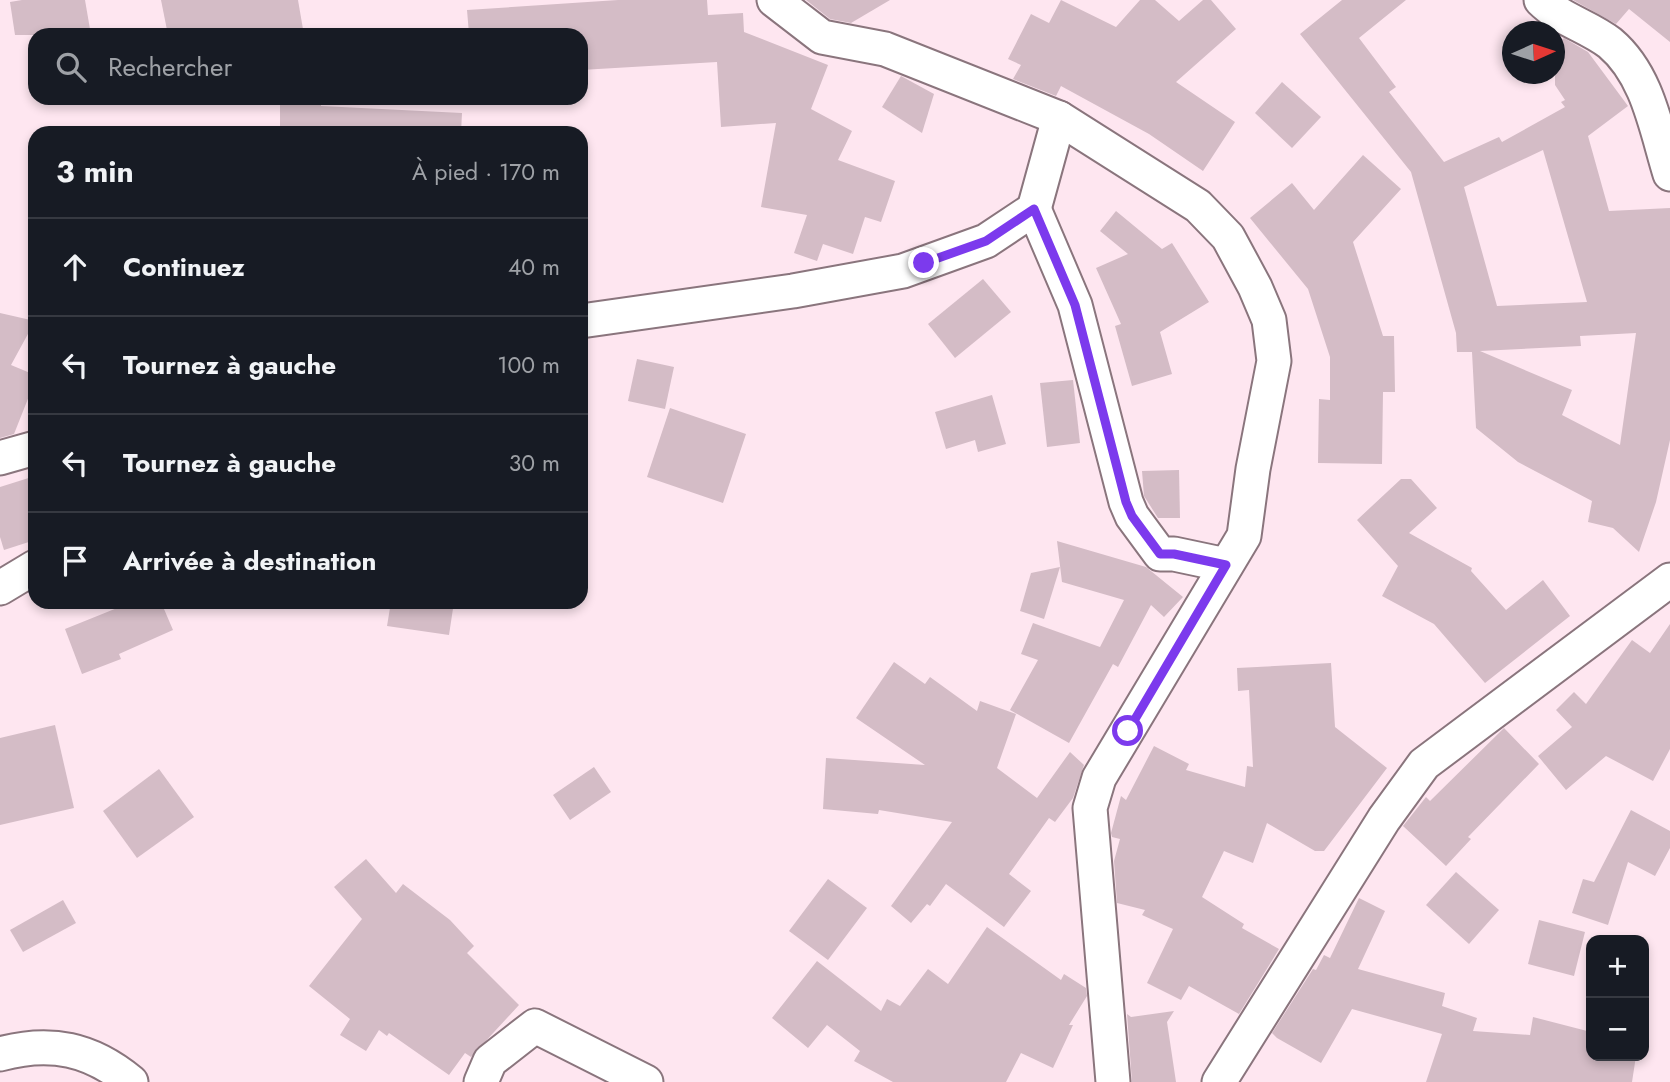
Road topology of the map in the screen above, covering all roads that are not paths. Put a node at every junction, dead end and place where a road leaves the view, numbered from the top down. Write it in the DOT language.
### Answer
graph roads {
  1 [pos="774,0"];
  2 [pos="1541,0"];
  3 [pos="1059,118"];
  4 [pos="1670,174"];
  5 [pos="1034,209"];
  6 [pos="588,320"];
  7 [pos="28,450"];
  8 [pos="0,458"];
  9 [pos="1226,565"];
  10 [pos="28,571"];
  11 [pos="1670,580"];
  12 [pos="0,588"];
  13 [pos="0,1054"];
  14 [pos="131,1082"];
  15 [pos="481,1082"];
  16 [pos="646,1082"];
  17 [pos="1113,1082"];
  18 [pos="1219,1082"];
  1 -- 3 [label="street"];
  2 -- 4 [label="street"];
  3 -- 5 [label="street"];
  3 -- 9 [label="street"];
  5 -- 6 [label="street"];
  5 -- 9 [label="street"];
  7 -- 8 [label="street"];
  9 -- 17 [label="street"];
  10 -- 12 [label="street"];
  11 -- 18 [label="street"];
  13 -- 14 [label="street"];
  15 -- 16 [label="street"];
}
